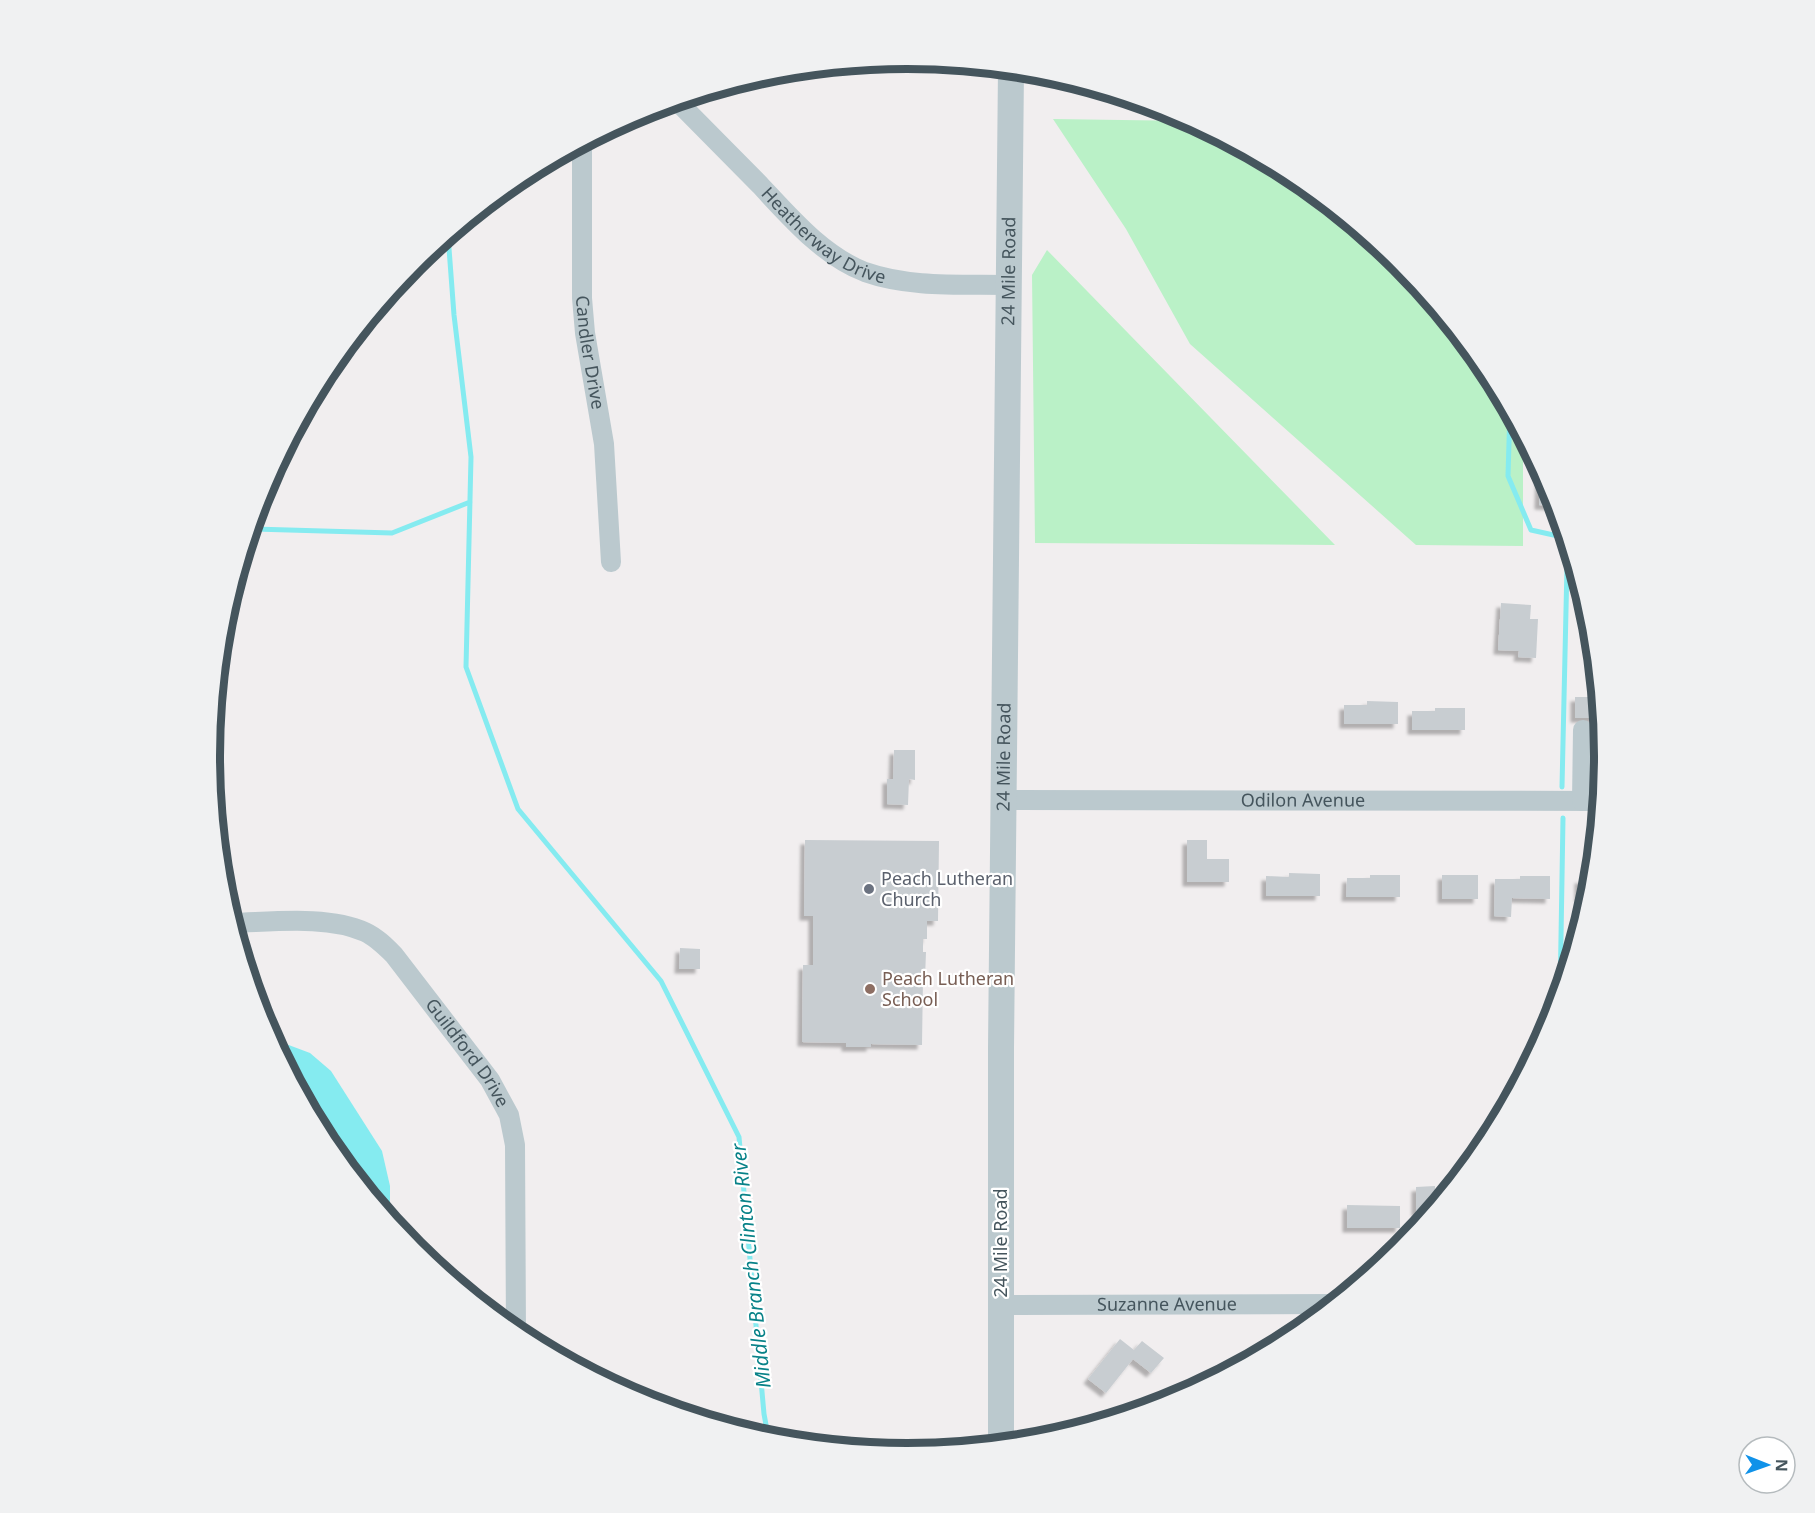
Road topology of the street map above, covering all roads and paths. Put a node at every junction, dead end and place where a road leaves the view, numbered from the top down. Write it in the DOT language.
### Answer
graph roads {
  1 [pos="1011,77"];
  2 [pos="683,106"];
  3 [pos="582,151"];
  4 [pos="1010,285"];
  5 [pos="611,562"];
  6 [pos="1583,730"];
  7 [pos="1005,800"];
  8 [pos="1592,801"];
  9 [pos="240,923"];
  10 [pos="1323,1304"];
  11 [pos="1001,1305"];
  12 [pos="516,1321"];
  13 [pos="1002,1437"];
  1 -- 4 [label="street, 24 Mile Road"];
  2 -- 4 [label="street, Heatherway Drive"];
  3 -- 5 [label="street, Candler Drive"];
  4 -- 7 [label="street, 24 Mile Road"];
  6 -- 8 [label="street"];
  7 -- 8 [label="street, Odilon Avenue"];
  7 -- 11 [label="street, 24 Mile Road"];
  9 -- 12 [label="street, Guildford Drive"];
  10 -- 11 [label="street, Suzanne Avenue"];
  11 -- 13 [label="street, 24 Mile Road"];
}
